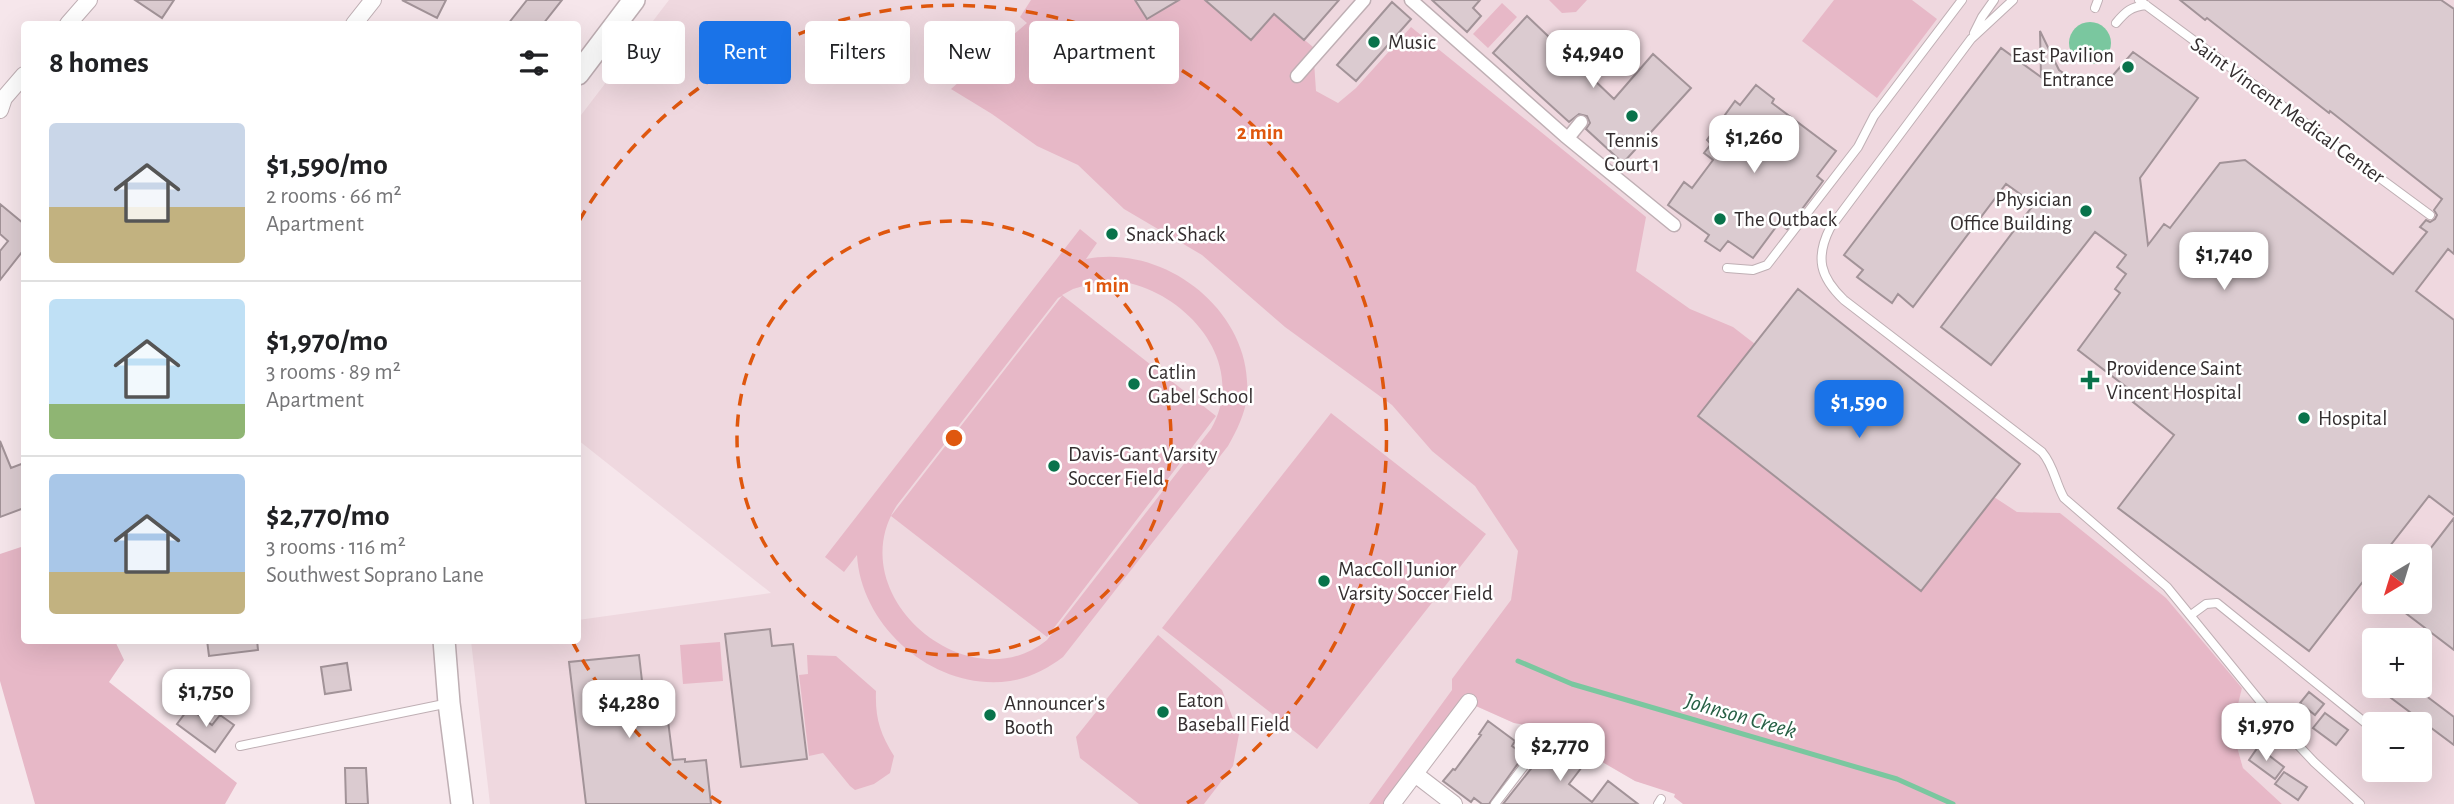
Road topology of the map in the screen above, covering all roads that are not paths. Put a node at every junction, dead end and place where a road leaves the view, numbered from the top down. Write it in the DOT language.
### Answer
graph roads {
  1 [pos="89,0"];
  2 [pos="373,0"];
  3 [pos="634,0"];
  4 [pos="1364,0"];
  5 [pos="1411,0"];
  6 [pos="1962,0"];
  7 [pos="1994,0"];
  8 [pos="2013,0"];
  9 [pos="2143,3"];
  10 [pos="71,21"];
  11 [pos="356,21"];
  12 [pos="2116,23"];
  13 [pos="1971,39"];
  14 [pos="581,70"];
  15 [pos="1297,76"];
  16 [pos="21,78"];
  17 [pos="0,110"];
  18 [pos="1581,122"];
  19 [pos="1568,138"];
  20 [pos="2430,215"];
  21 [pos="1674,225"];
  22 [pos="1727,268"];
  23 [pos="2191,615"];
  24 [pos="444,644"];
  25 [pos="1469,702"];
  26 [pos="449,703"];
  27 [pos="2362,720"];
  28 [pos="1545,740"];
  29 [pos="240,746"];
  30 [pos="1415,774"];
  31 [pos="463,804"];
  32 [pos="1392,804"];
  33 [pos="1454,804"];
  34 [pos="1495,804"];
  35 [pos="2360,804"];
  1 -- 10 [label="street"];
  2 -- 11 [label="street"];
  3 -- 14 [label="street"];
  4 -- 15 [label="street"];
  5 -- 19 [label="street"];
  6 -- 22 [label="lane"];
  7 -- 13 [label="lane"];
  8 -- 13 [label="lane"];
  9 -- 12 [label="lane, Saint Vincent Medical Center"];
  9 -- 20 [label="lane, Saint Vincent Medical Center"];
  13 -- 23 [label="lane"];
  16 -- 17 [label="street"];
  18 -- 19 [label="street"];
  19 -- 21 [label="street"];
  23 -- 27 [label="lane"];
  23 -- 35 [label="lane"];
  24 -- 26 [label="street"];
  25 -- 30 [label="street"];
  26 -- 29 [label="lane"];
  26 -- 31 [label="street"];
  28 -- 34 [label="lane"];
  30 -- 32 [label="street"];
  30 -- 33 [label="street"];
}
